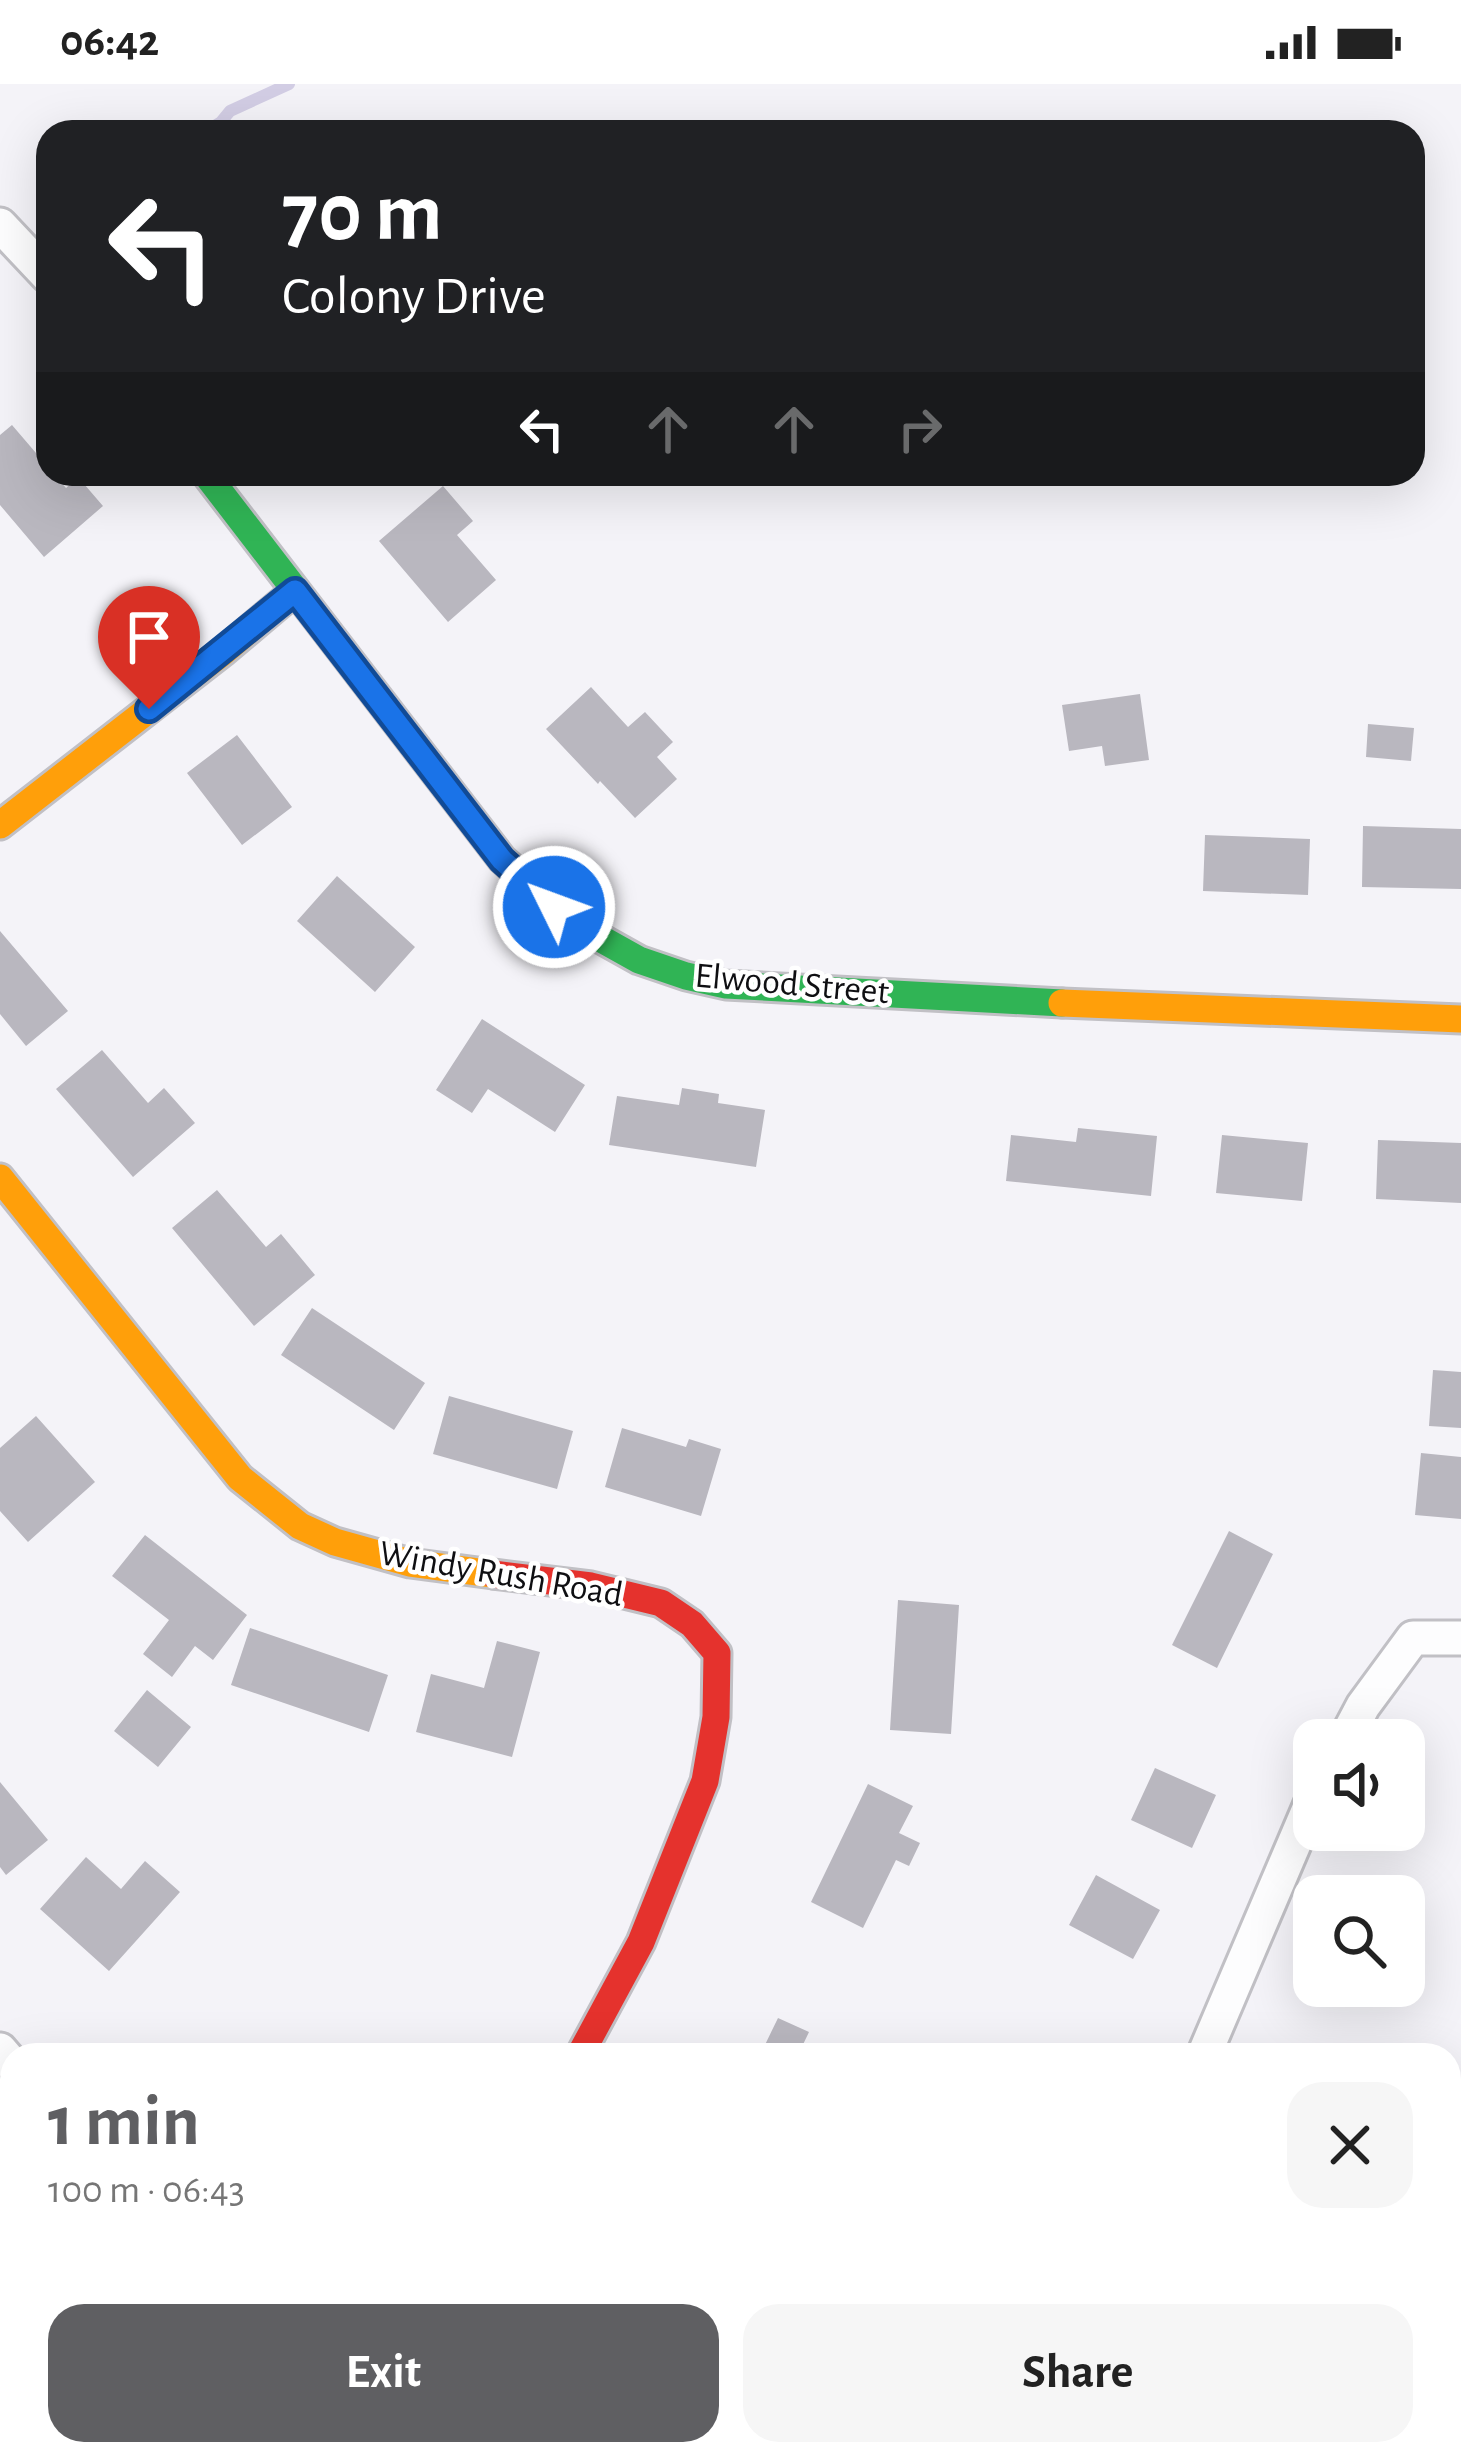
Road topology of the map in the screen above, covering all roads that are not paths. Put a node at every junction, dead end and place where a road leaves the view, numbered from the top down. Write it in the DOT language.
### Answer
graph roads {
  1 [pos="0,225"];
  2 [pos="36,264"];
  3 [pos="215,486"];
  4 [pos="295,591"];
  5 [pos="0,826"];
  6 [pos="1461,1019"];
  7 [pos="0,1178"];
  8 [pos="1461,1638"];
  9 [pos="1357,1719"];
  10 [pos="1293,1846"];
  11 [pos="586,2043"];
  12 [pos="1209,2043"];
  1 -- 2 [label="street"];
  3 -- 4 [label="street, Elwood Street"];
  4 -- 5 [label="street"];
  4 -- 6 [label="street, Elwood Street"];
  7 -- 11 [label="street, Windy Rush Road"];
  8 -- 9 [label="street"];
  10 -- 12 [label="street"];
}
